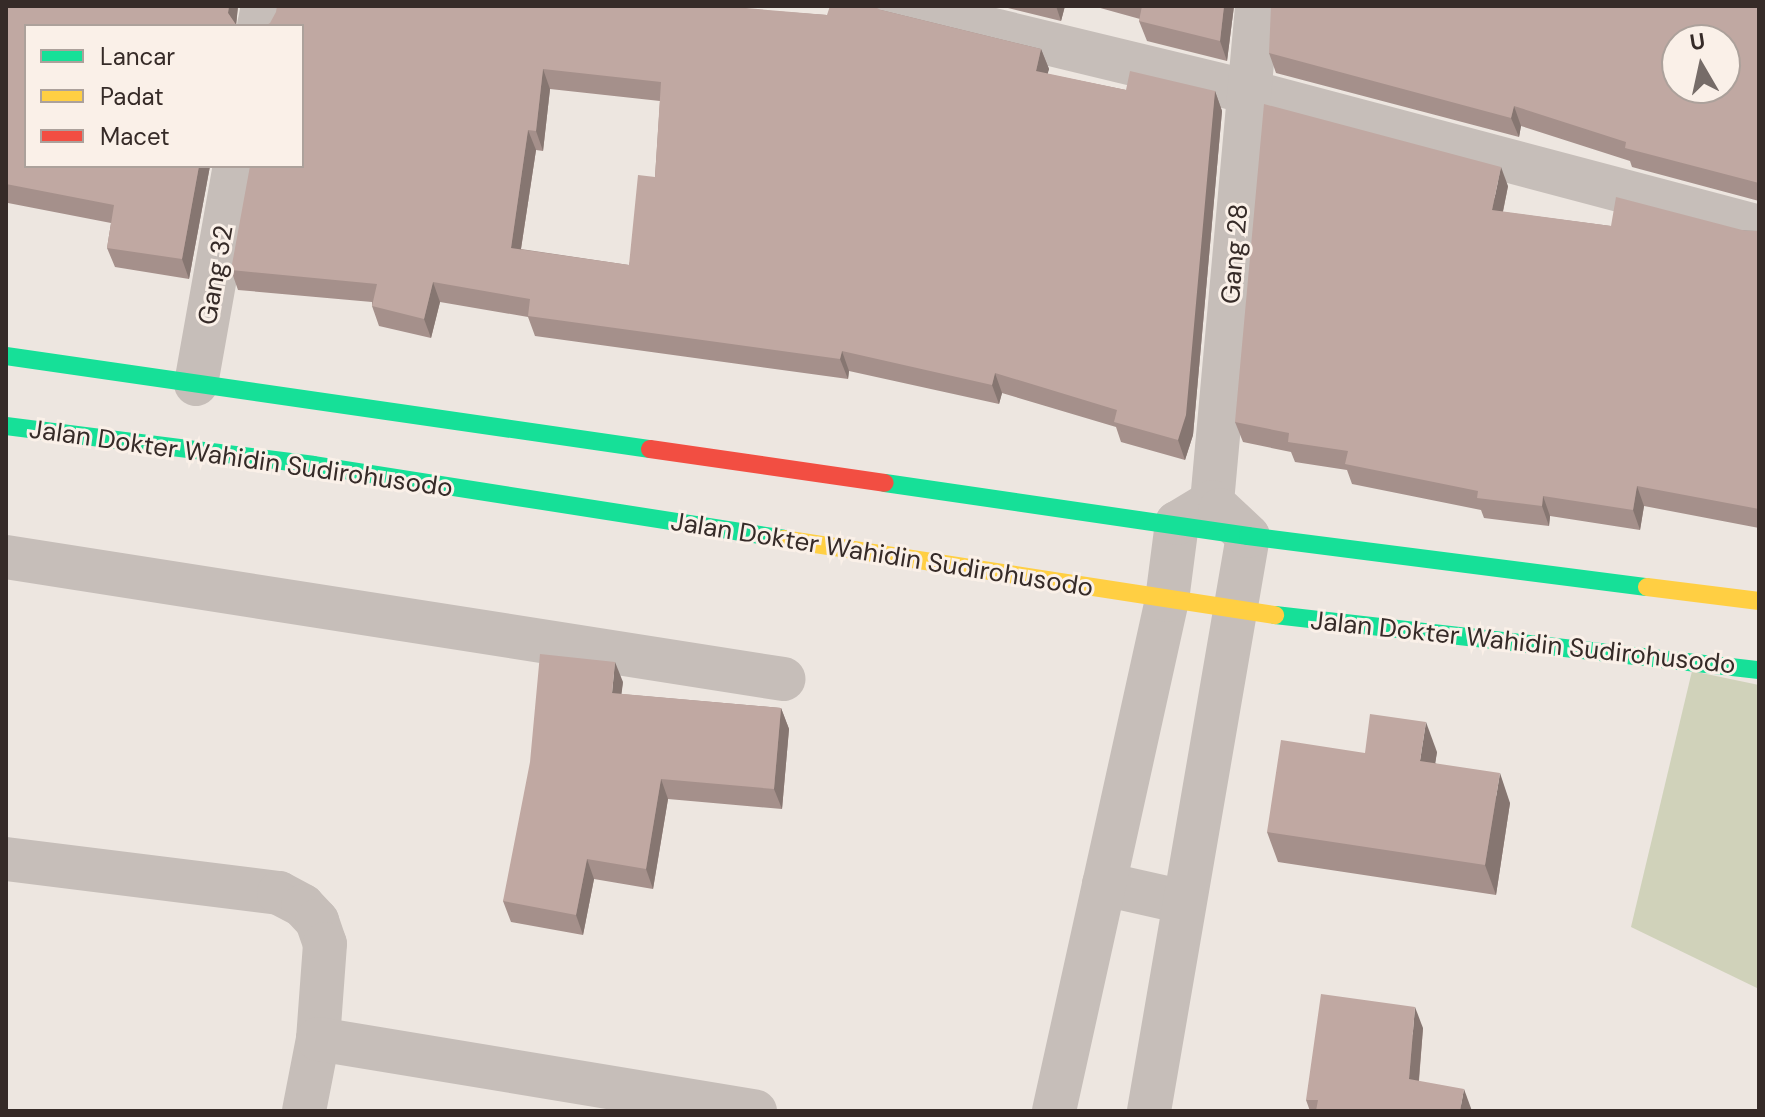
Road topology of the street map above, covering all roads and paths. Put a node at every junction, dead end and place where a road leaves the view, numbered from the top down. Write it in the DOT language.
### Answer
graph roads {
  1 [pos="894,6"];
  2 [pos="1257,6"];
  3 [pos="1250,92"];
  4 [pos="235,168"];
  5 [pos="1759,227"];
  6 [pos="6,356"];
  7 [pos="196,384"];
  8 [pos="6,426"];
  9 [pos="1194,512"];
  10 [pos="1248,536"];
  11 [pos="6,557"];
  12 [pos="1167,600"];
  13 [pos="1759,601"];
  14 [pos="1234,610"];
  15 [pos="1759,670"];
  16 [pos="783,679"];
  17 [pos="6,859"];
  18 [pos="1104,884"];
  19 [pos="1184,902"];
  20 [pos="318,1039"];
  21 [pos="304,1111"];
  22 [pos="755,1111"];
  23 [pos="1054,1111"];
  24 [pos="1149,1111"];
  1 -- 3 [label="street"];
  2 -- 3 [label="street, Gang 28"];
  3 -- 5 [label="street"];
  3 -- 9 [label="street, Gang 28"];
  4 -- 7 [label="street, Gang 32"];
  6 -- 7 [label="highway"];
  7 -- 9 [label="highway"];
  8 -- 12 [label="highway, Jalan Dokter Wahidin Sudirohusodo"];
  9 -- 10 [label="street"];
  9 -- 12 [label="street, Gang 28"];
  10 -- 13 [label="highway"];
  10 -- 14 [label="street"];
  11 -- 16 [label="street"];
  12 -- 14 [label="highway, Jalan Dokter Wahidin Sudirohusodo"];
  12 -- 18 [label="street, Gang 28"];
  14 -- 15 [label="highway, Jalan Dokter Wahidin Sudirohusodo"];
  14 -- 19 [label="street"];
  17 -- 20 [label="street"];
  18 -- 19 [label="street"];
  18 -- 23 [label="street, Gang 28"];
  19 -- 24 [label="street"];
  20 -- 21 [label="street"];
  20 -- 22 [label="street"];
}
